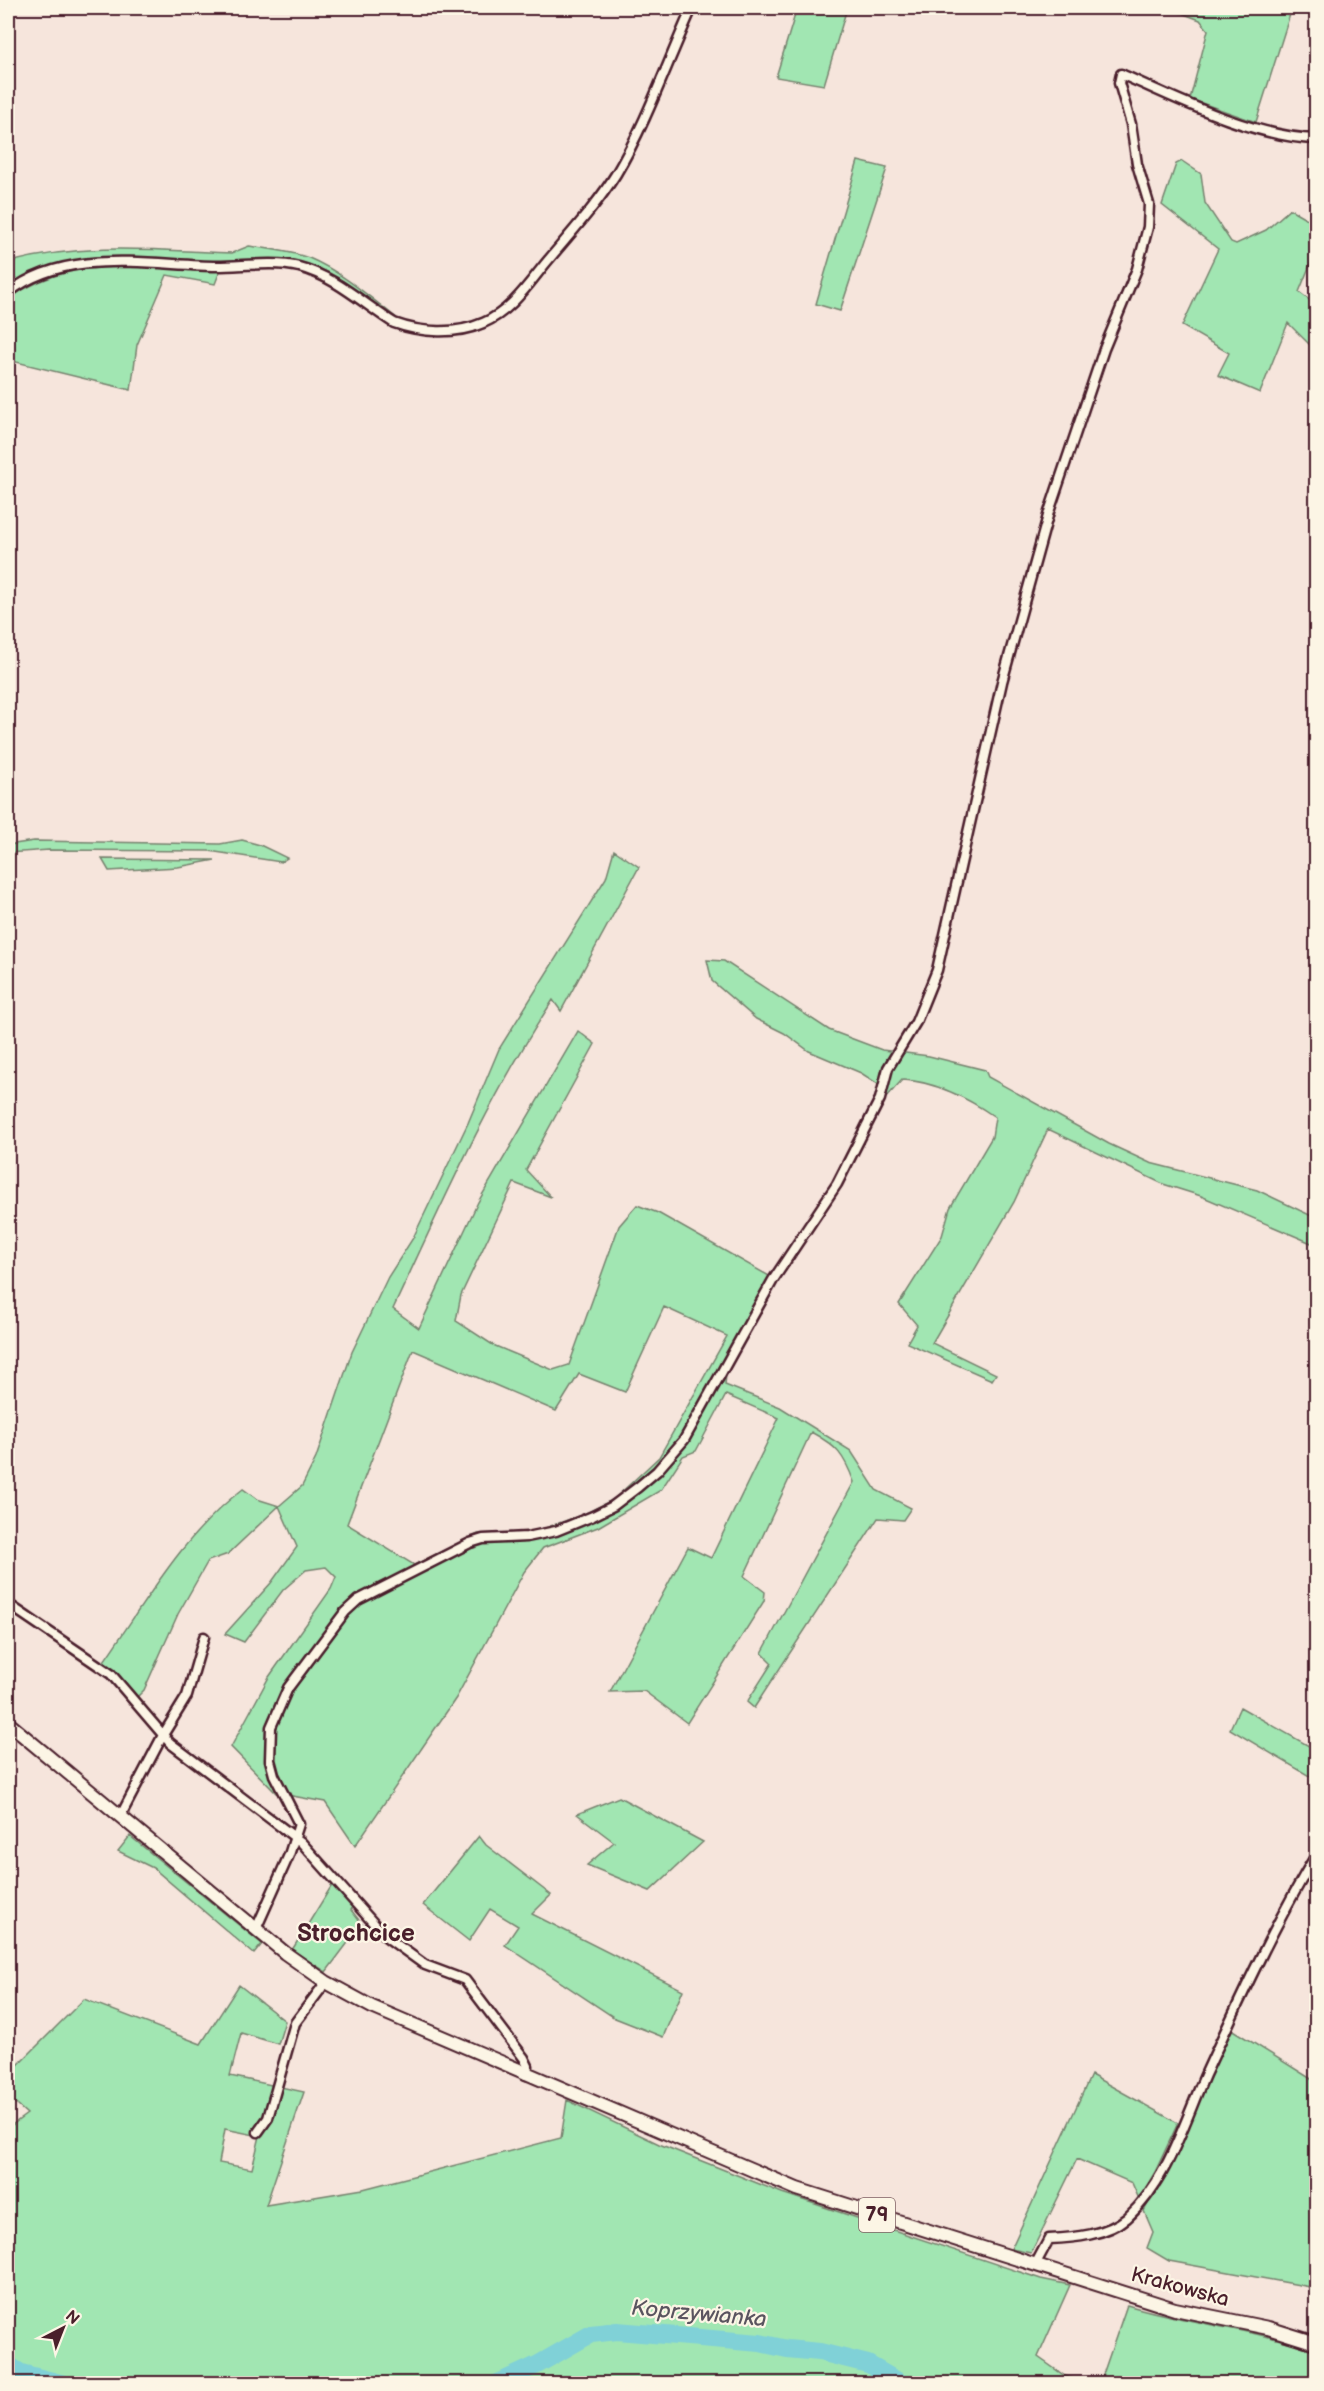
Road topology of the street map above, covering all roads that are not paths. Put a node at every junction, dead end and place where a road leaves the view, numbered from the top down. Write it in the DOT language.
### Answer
graph roads {
  1 [pos="692,8"];
  2 [pos="1317,140"];
  3 [pos="8,293"];
  4 [pos="8,1604"];
  5 [pos="204,1637"];
  6 [pos="8,1723"];
  7 [pos="163,1735"];
  8 [pos="120,1817"];
  9 [pos="295,1838"];
  10 [pos="1317,1855"];
  11 [pos="256,1929"];
  12 [pos="326,1982"];
  13 [pos="526,2075"];
  14 [pos="258,2132"];
  15 [pos="1035,2265"];
  16 [pos="1317,2343"];
  1 -- 3 [label="street"];
  2 -- 9 [label="street"];
  4 -- 7 [label="street"];
  5 -- 7 [label="street"];
  6 -- 8 [label="main road, 79"];
  7 -- 8 [label="street"];
  7 -- 9 [label="street"];
  8 -- 11 [label="main road, 79"];
  9 -- 11 [label="street"];
  9 -- 13 [label="street"];
  10 -- 15 [label="street"];
  11 -- 12 [label="main road, 79"];
  12 -- 13 [label="main road, 79"];
  12 -- 14 [label="street"];
  13 -- 15 [label="main road, 79"];
  15 -- 16 [label="main road, Krakowska / 79"];
}
